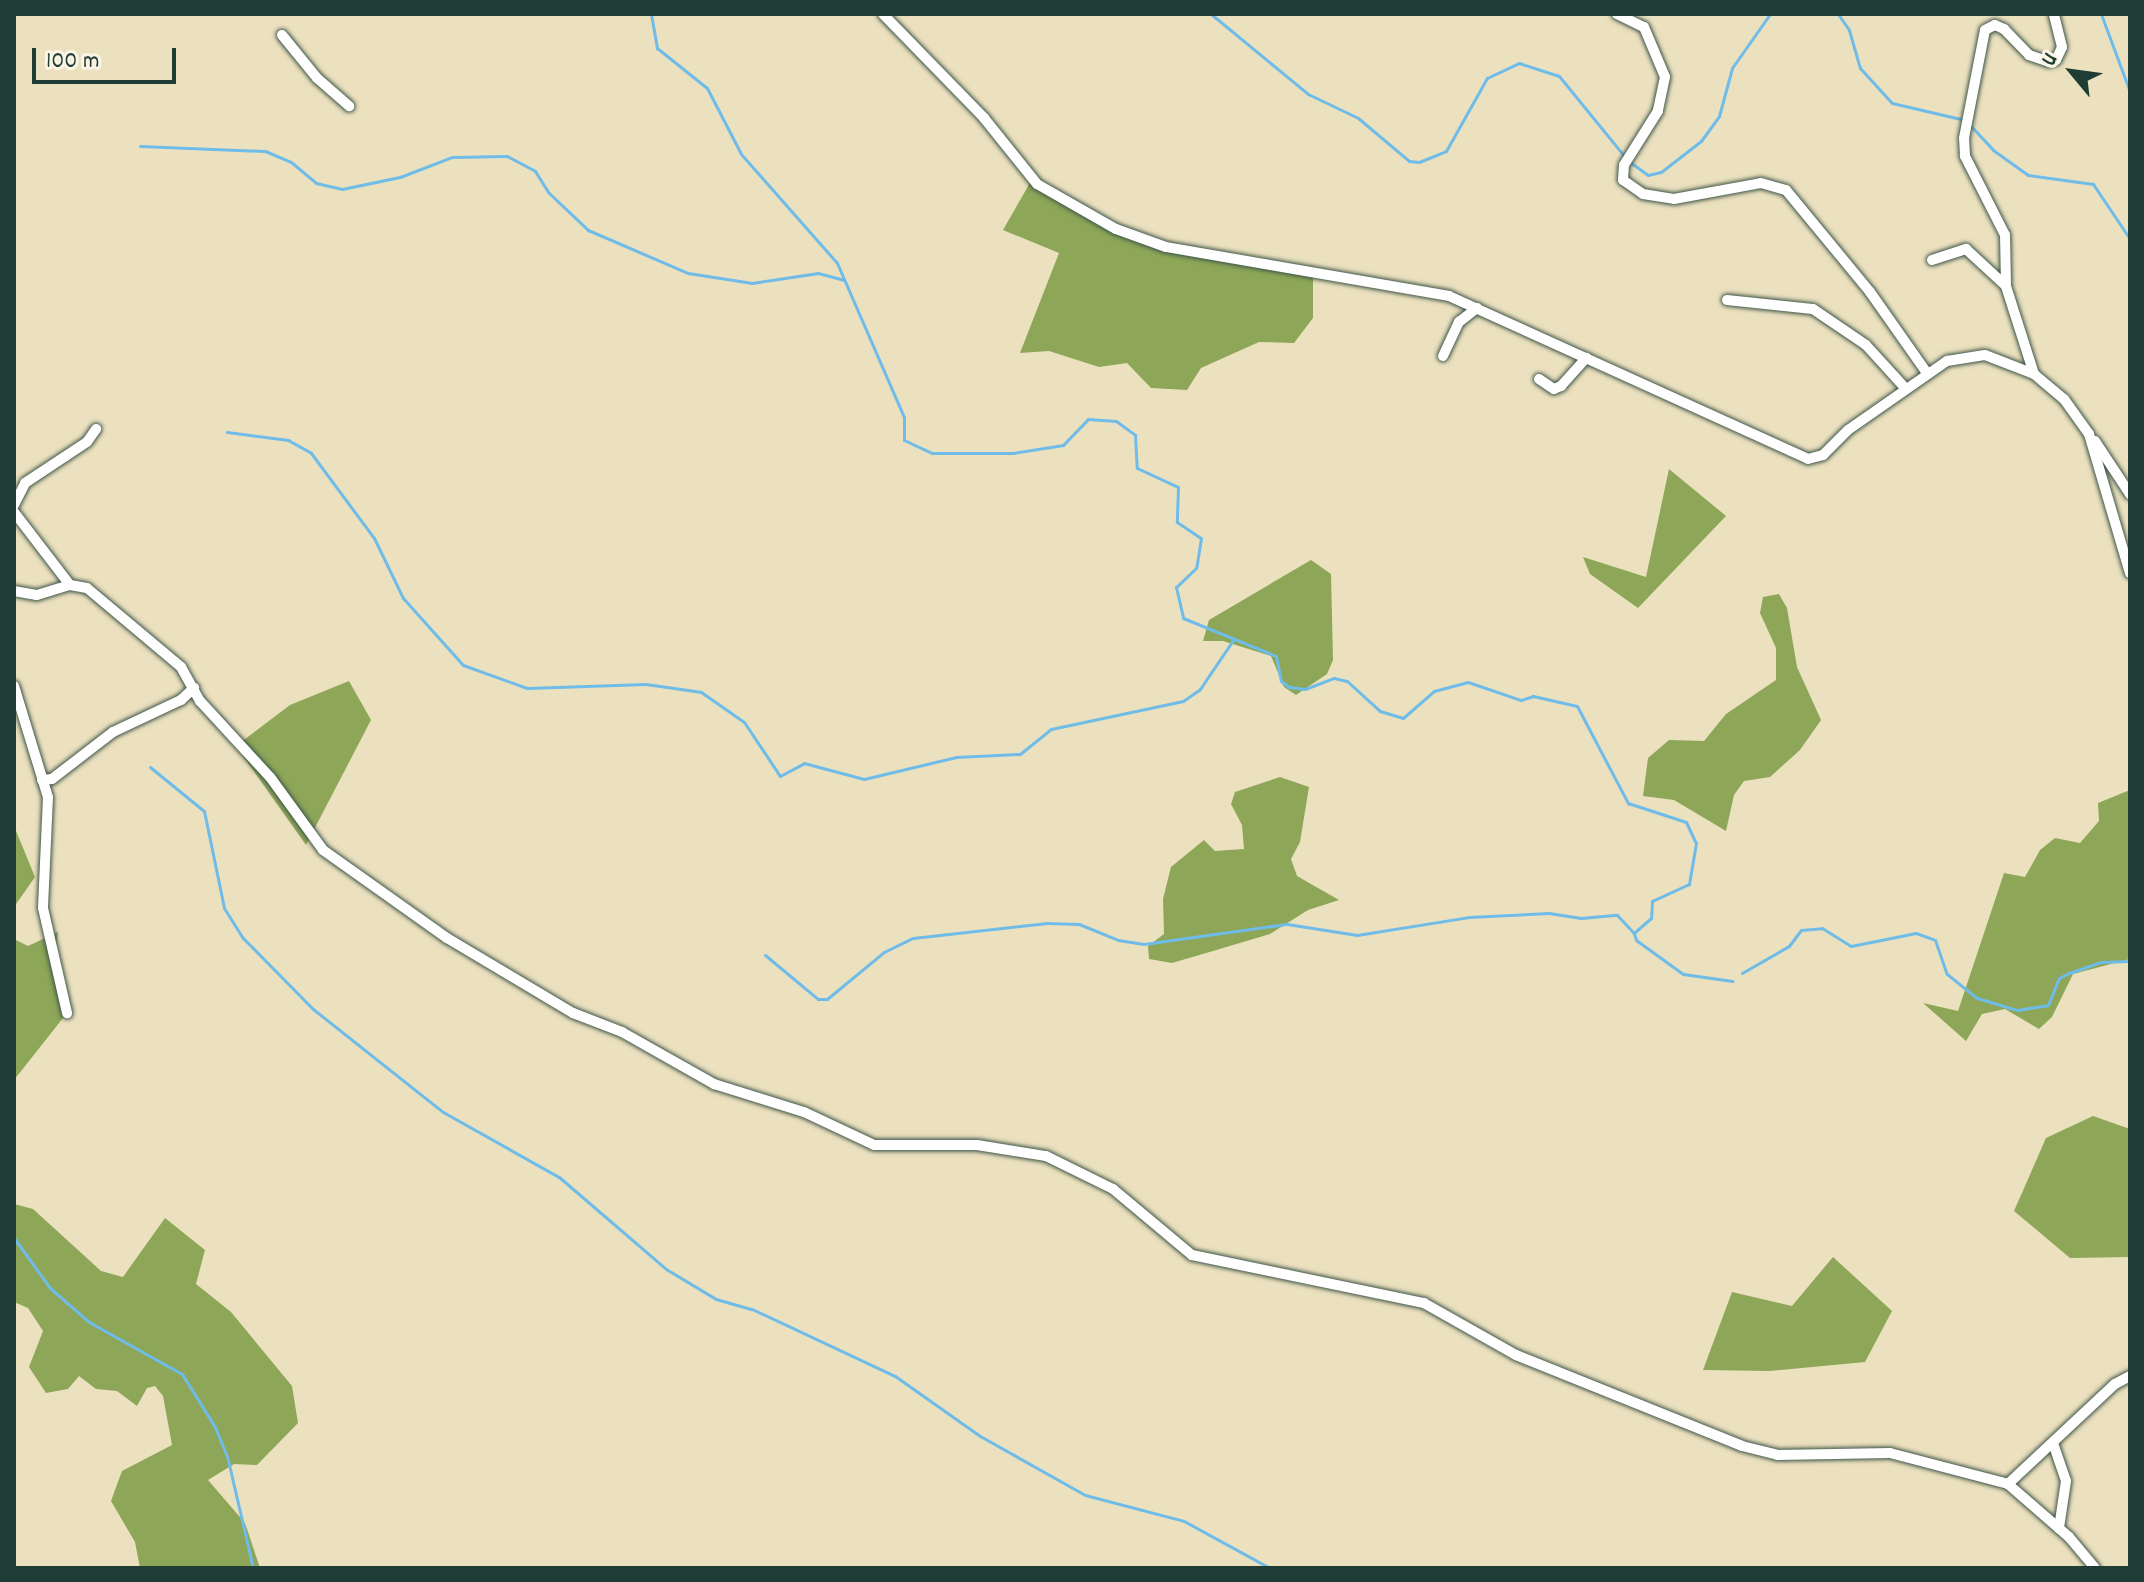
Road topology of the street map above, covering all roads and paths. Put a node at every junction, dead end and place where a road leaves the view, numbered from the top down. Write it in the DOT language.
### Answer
graph roads {
  1 [pos="883,14"];
  2 [pos="1617,14"];
  3 [pos="2054,14"];
  4 [pos="282,35"];
  5 [pos="349,106"];
  6 [pos="1932,260"];
  7 [pos="2006,286"];
  8 [pos="1727,300"];
  9 [pos="1477,308"];
  10 [pos="1443,356"];
  11 [pos="1586,358"];
  12 [pos="1927,373"];
  13 [pos="2034,374"];
  14 [pos="1539,379"];
  15 [pos="1906,389"];
  16 [pos="96,429"];
  17 [pos="2089,434"];
  18 [pos="2130,494"];
  19 [pos="14,505"];
  20 [pos="14,512"];
  21 [pos="2130,573"];
  22 [pos="70,585"];
  23 [pos="16,595"];
  24 [pos="14,686"];
  25 [pos="194,688"];
  26 [pos="42,780"];
  27 [pos="67,1013"];
  28 [pos="2130,1376"];
  29 [pos="2053,1443"];
  30 [pos="2008,1484"];
  31 [pos="2059,1528"];
  32 [pos="2095,1568"];
  1 -- 9 [label="street"];
  2 -- 12 [label="street"];
  3 -- 7 [label="street"];
  4 -- 5 [label="street"];
  6 -- 7 [label="street"];
  7 -- 13 [label="street"];
  8 -- 15 [label="street"];
  9 -- 10 [label="street"];
  9 -- 11 [label="street"];
  11 -- 14 [label="street"];
  11 -- 15 [label="street"];
  12 -- 13 [label="street"];
  12 -- 15 [label="street"];
  13 -- 17 [label="street"];
  16 -- 19 [label="street"];
  17 -- 18 [label="street"];
  17 -- 21 [label="street"];
  20 -- 22 [label="street"];
  22 -- 23 [label="street"];
  22 -- 25 [label="street"];
  24 -- 26 [label="street"];
  25 -- 26 [label="street"];
  25 -- 30 [label="street"];
  26 -- 27 [label="street"];
  28 -- 29 [label="street"];
  29 -- 30 [label="street"];
  29 -- 31 [label="street"];
  30 -- 31 [label="street"];
  31 -- 32 [label="street"];
}
